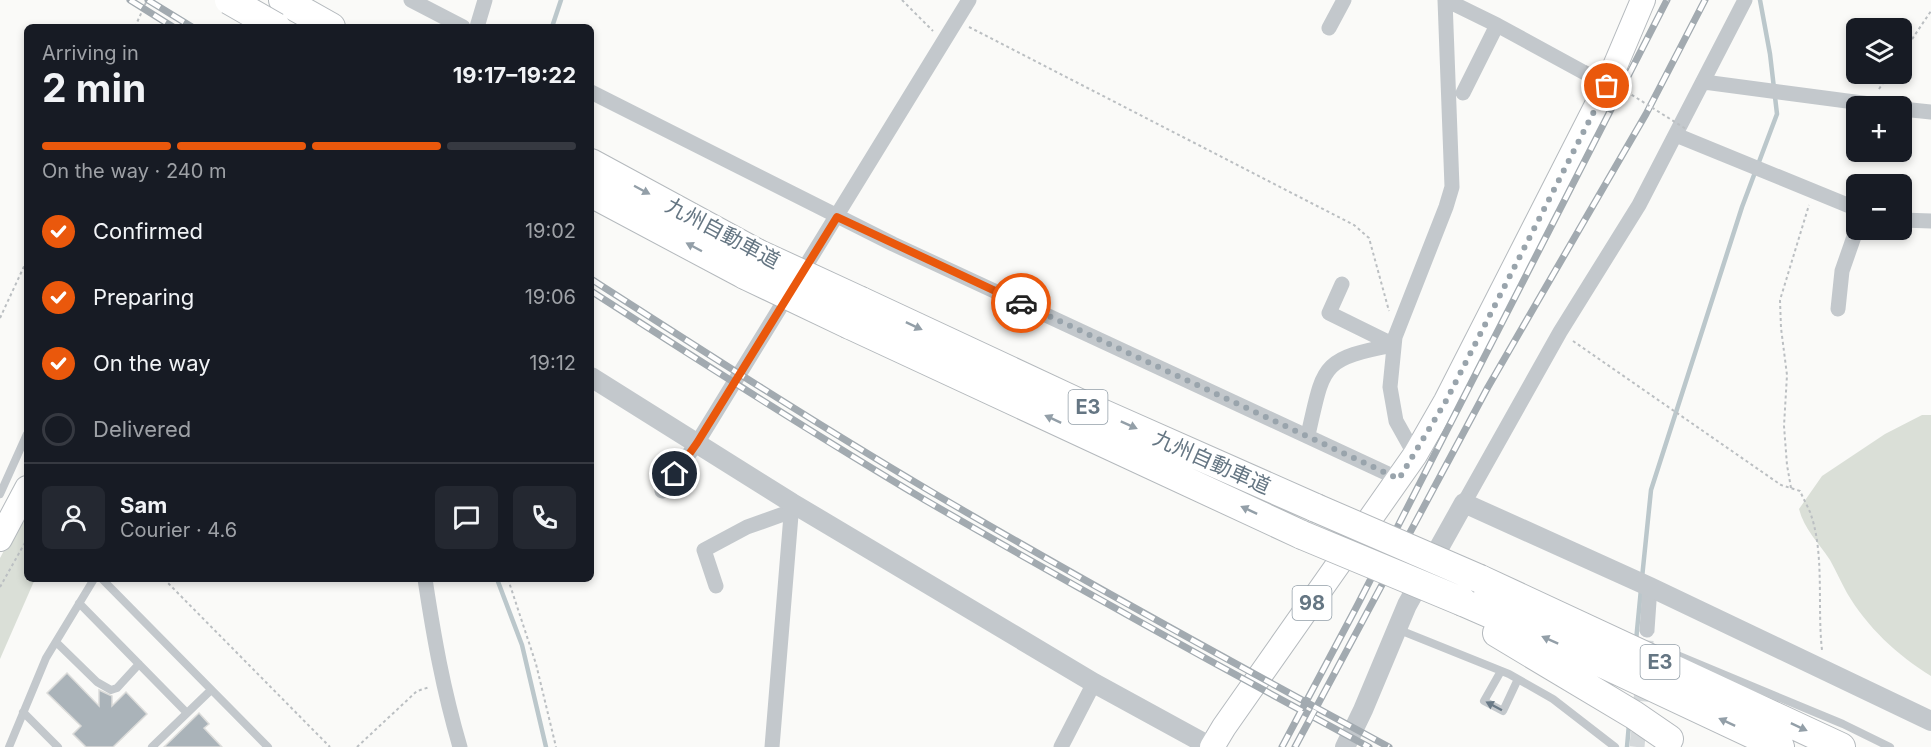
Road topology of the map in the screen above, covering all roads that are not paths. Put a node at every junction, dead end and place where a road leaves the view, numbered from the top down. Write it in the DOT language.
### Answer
graph roads {
  1 [pos="229,0"];
  2 [pos="261,0"];
  3 [pos="284,0"];
  4 [pos="411,0"];
  5 [pos="485,0"];
  6 [pos="969,0"];
  7 [pos="1344,0"];
  8 [pos="1445,0"];
  9 [pos="1643,0"];
  10 [pos="1744,0"];
  11 [pos="249,24"];
  12 [pos="271,24"];
  13 [pos="325,24"];
  14 [pos="457,24"];
  15 [pos="478,24"];
  16 [pos="1497,26"];
  17 [pos="1329,28"];
  18 [pos="1704,82"];
  19 [pos="1607,86"];
  20 [pos="1462,93"];
  21 [pos="594,94"];
  22 [pos="1846,101"];
  23 [pos="1912,110"];
  24 [pos="1931,112"];
  25 [pos="1681,132"];
  26 [pos="594,165"];
  27 [pos="594,194"];
  28 [pos="1846,205"];
  29 [pos="837,217"];
  30 [pos="1912,220"];
  31 [pos="1931,221"];
  32 [pos="1853,240"];
  33 [pos="751,264"];
  34 [pos="1342,284"];
  35 [pos="1838,309"];
  36 [pos="855,313"];
  37 [pos="1394,341"];
  38 [pos="594,379"];
  39 [pos="1308,435"];
  40 [pos="24,441"];
  41 [pos="697,443"];
  42 [pos="1415,455"];
  43 [pos="1399,479"];
  44 [pos="662,490"];
  45 [pos="24,494"];
  46 [pos="0,495"];
  47 [pos="1464,502"];
  48 [pos="792,507"];
  49 [pos="0,538"];
  50 [pos="92,582"];
  51 [pos="105,582"];
  52 [pos="425,582"];
  53 [pos="716,586"];
  54 [pos="1650,587"];
  55 [pos="1529,602"];
  56 [pos="79,603"];
  57 [pos="1461,606"];
  58 [pos="1396,629"];
  59 [pos="1612,630"];
  60 [pos="1647,630"];
  61 [pos="56,642"];
  62 [pos="1666,651"];
  63 [pos="140,664"];
  64 [pos="1501,671"];
  65 [pos="1568,675"];
  66 [pos="1518,679"];
  67 [pos="1094,683"];
  68 [pos="211,690"];
  69 [pos="1594,703"];
  70 [pos="1603,707"];
  71 [pos="23,712"];
  72 [pos="187,713"];
  73 [pos="1634,715"];
  74 [pos="1931,721"];
  75 [pos="1669,739"];
  76 [pos="9,747"];
  77 [pos="58,747"];
  78 [pos="153,747"];
  79 [pos="268,747"];
  80 [pos="460,747"];
  81 [pos="772,747"];
  82 [pos="1061,747"];
  83 [pos="1211,747"];
  84 [pos="1345,747"];
  85 [pos="1615,747"];
  86 [pos="1779,747"];
  87 [pos="1841,747"];
  88 [pos="1890,747"];
  1 -- 12 [label="highway, bridge"];
  2 -- 11 [label="main road"];
  3 -- 13 [label="highway"];
  4 -- 14 [label="street"];
  5 -- 15 [label="street"];
  6 -- 29 [label="street"];
  7 -- 17 [label="street"];
  8 -- 16 [label="street"];
  8 -- 37 [label="street"];
  9 -- 19 [label="main road, 98"];
  10 -- 18 [label="street"];
  16 -- 19 [label="street"];
  16 -- 20 [label="street"];
  18 -- 22 [label="street"];
  18 -- 25 [label="street"];
  19 -- 42 [label="main road, 98"];
  21 -- 29 [label="street"];
  23 -- 24 [label="street"];
  25 -- 28 [label="street"];
  25 -- 47 [label="street"];
  26 -- 33 [label="highway, 九州自動車道 / E3, one-way"];
  33 -- 27 [label="highway, 九州自動車道 / E3, one-way"];
  29 -- 39 [label="street"];
  29 -- 41 [label="street"];
  30 -- 31 [label="street"];
  32 -- 35 [label="street"];
  33 -- 36 [label="highway, 九州自動車道 / E3, bridge"];
  34 -- 37 [label="street"];
  36 -- 55 [label="highway, 九州自動車道 / E3, one-way, bridge"];
  57 -- 36 [label="highway, 九州自動車道 / E3, one-way, bridge"];
  37 -- 39 [label="street"];
  37 -- 42 [label="street"];
  38 -- 41 [label="street"];
  39 -- 43 [label="street"];
  40 -- 46 [label="lane"];
  41 -- 44 [label="street"];
  41 -- 48 [label="street"];
  42 -- 43 [label="main road, 98"];
  43 -- 83 [label="main road, 98"];
  45 -- 49 [label="main road"];
  47 -- 54 [label="street"];
  47 -- 58 [label="street"];
  48 -- 53 [label="street"];
  48 -- 67 [label="street"];
  48 -- 81 [label="street"];
  50 -- 56 [label="lane"];
  51 -- 68 [label="lane"];
  52 -- 80 [label="street"];
  54 -- 60 [label="street"];
  54 -- 74 [label="street"];
  55 -- 59 [label="lane"];
  55 -- 87 [label="highway, 九州自動車道 / E3, one-way"];
  56 -- 61 [label="lane"];
  56 -- 63 [label="lane"];
  57 -- 65 [label="highway"];
  86 -- 57 [label="highway, 九州自動車道 / E3, one-way"];
  58 -- 64 [label="lane"];
  58 -- 84 [label="street"];
  61 -- 63 [label="lane"];
  61 -- 71 [label="lane"];
  62 -- 88 [label="lane"];
  63 -- 72 [label="lane"];
  64 -- 66 [label="lane"];
  66 -- 64 [label="lane, one-way"];
  65 -- 69 [label="lane"];
  65 -- 73 [label="highway"];
  66 -- 85 [label="lane"];
  67 -- 82 [label="street"];
  67 -- 83 [label="street"];
  68 -- 72 [label="lane"];
  68 -- 79 [label="lane"];
  70 -- 73 [label="lane"];
  71 -- 76 [label="lane"];
  71 -- 77 [label="lane"];
  72 -- 78 [label="lane"];
  73 -- 75 [label="highway"];
}
